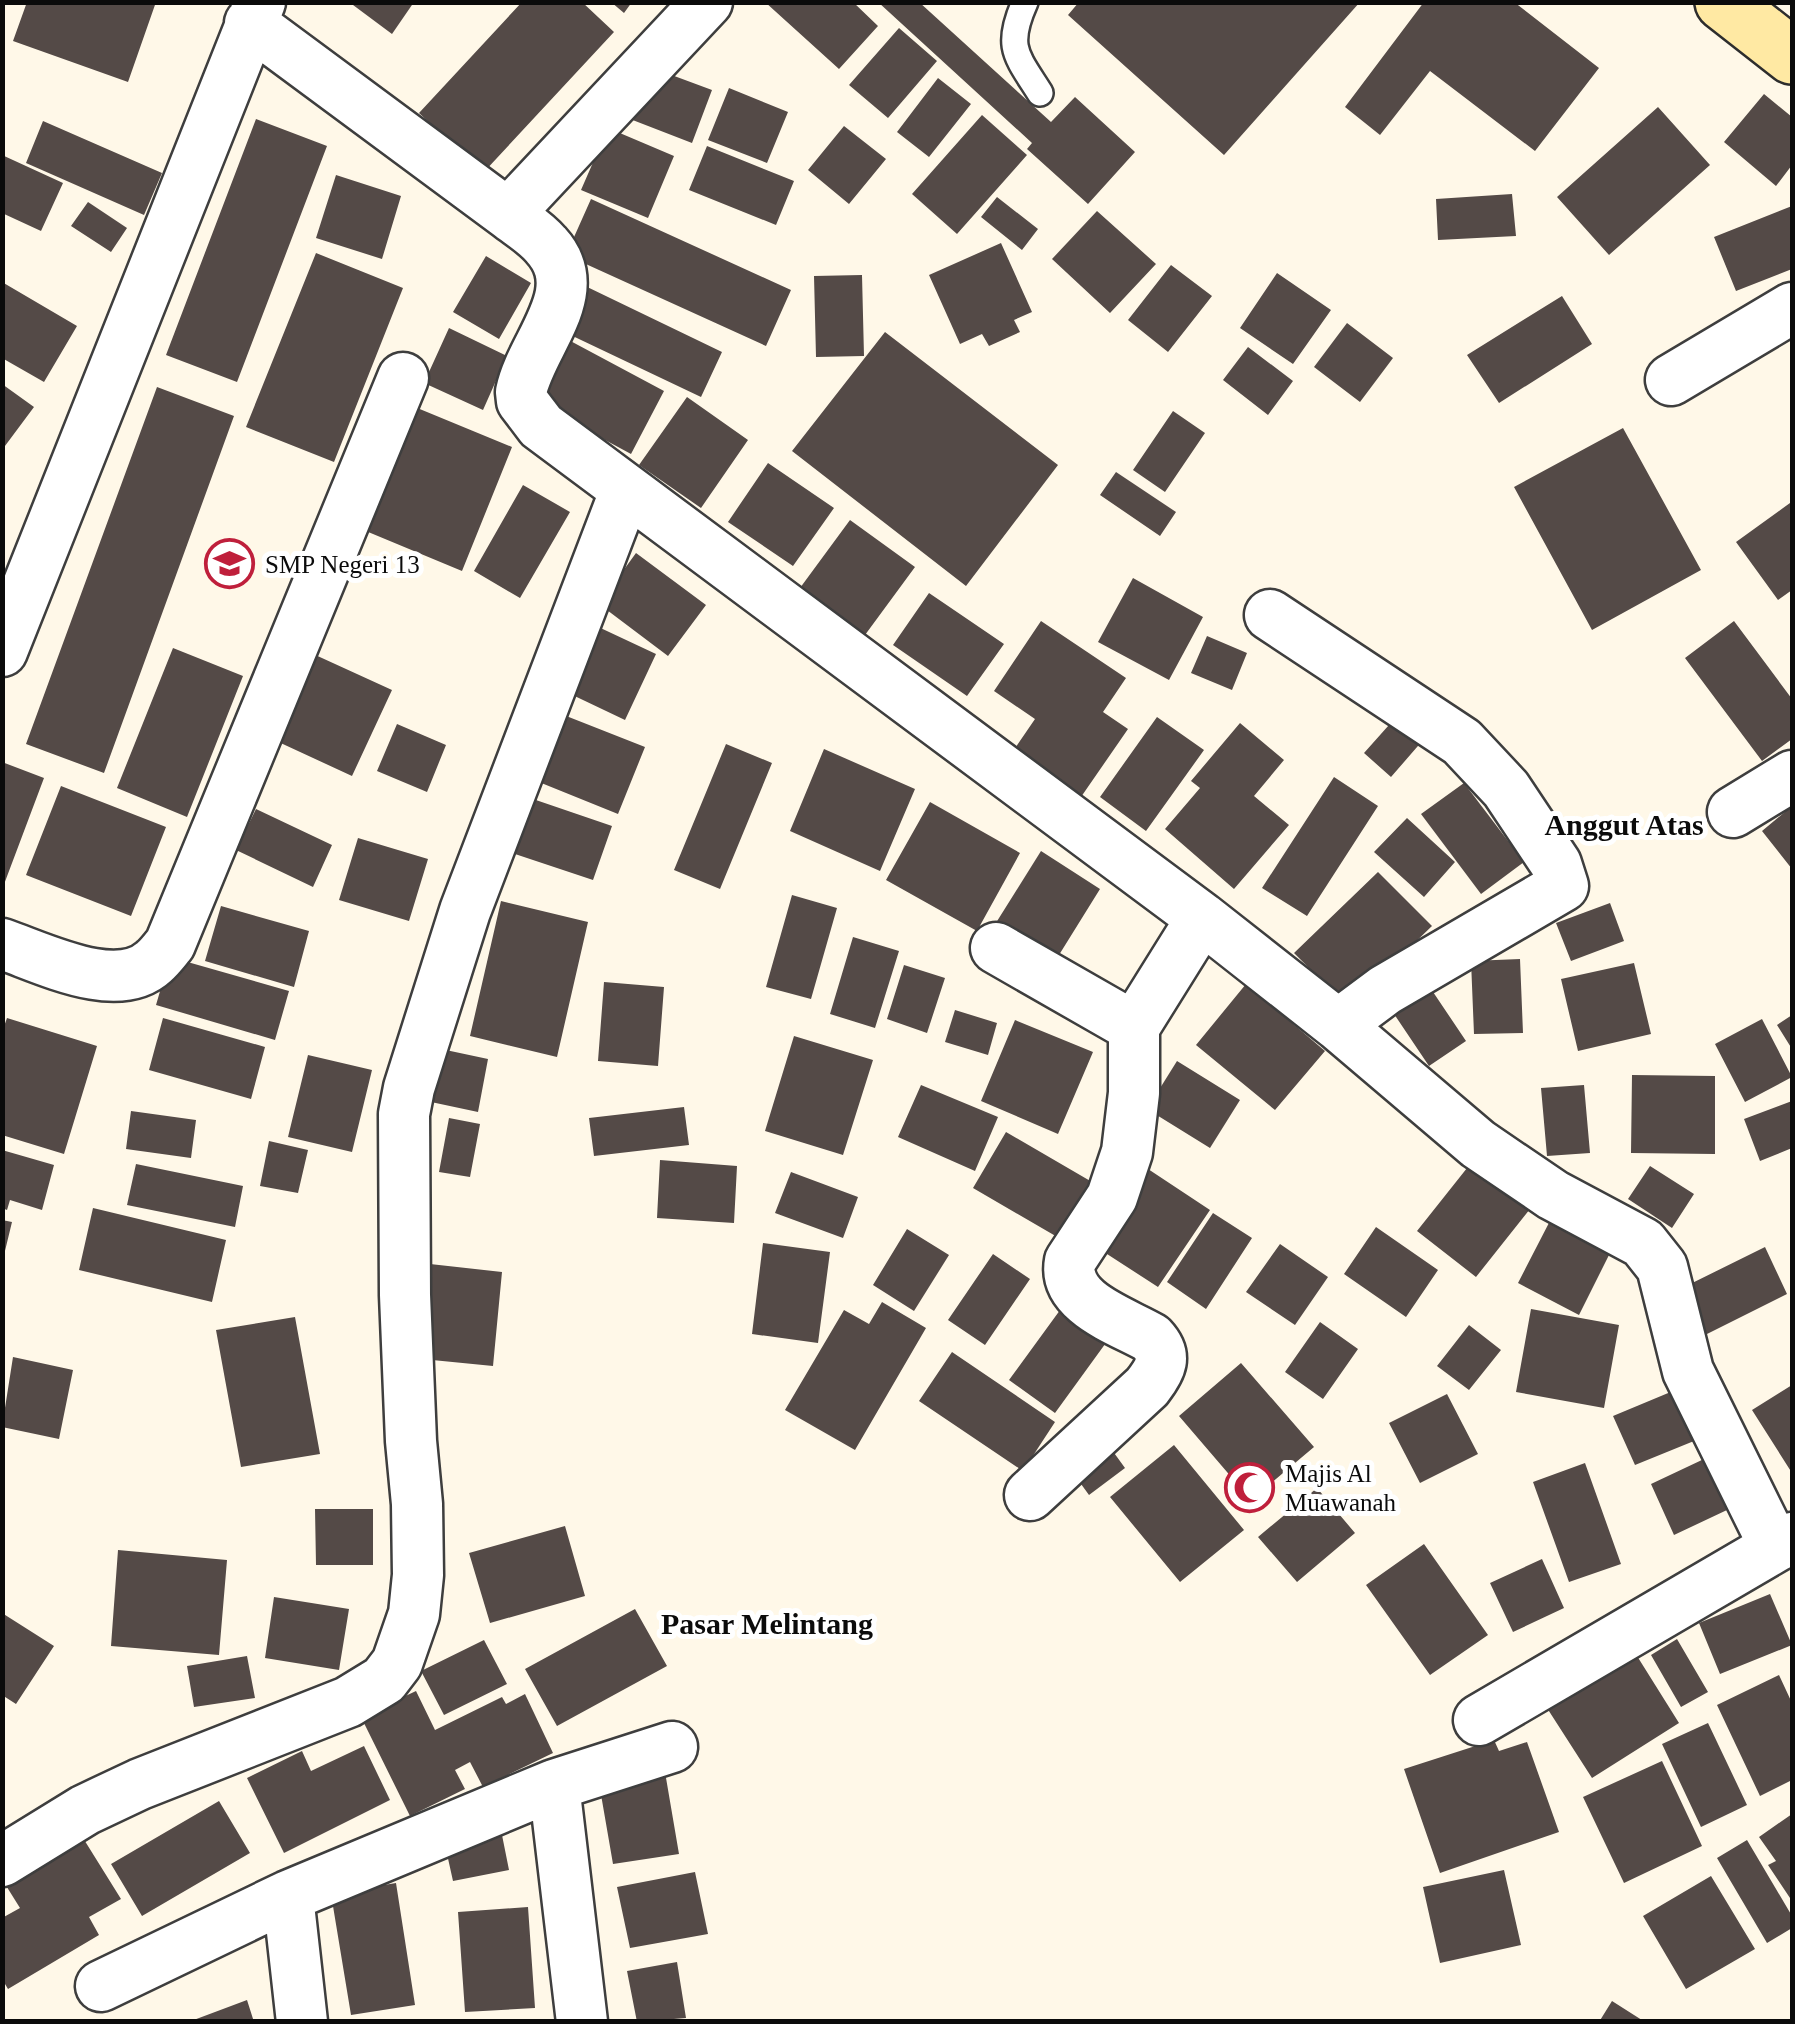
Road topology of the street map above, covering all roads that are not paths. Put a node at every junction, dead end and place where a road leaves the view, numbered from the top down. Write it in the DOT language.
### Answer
graph roads {
  1 [pos="707,2"];
  2 [pos="1025,2"];
  3 [pos="1722,2"];
  4 [pos="255,12"];
  5 [pos="1792,56"];
  6 [pos="1040,93"];
  7 [pos="508,214"];
  8 [pos="1792,308"];
  9 [pos="402,378"];
  10 [pos="1670,380"];
  11 [pos="625,492"];
  12 [pos="1270,616"];
  13 [pos="2,651"];
  14 [pos="1792,776"];
  15 [pos="1733,812"];
  16 [pos="1202,918"];
  17 [pos="2,944"];
  18 [pos="996,948"];
  19 [pos="1338,1025"];
  20 [pos="1134,1028"];
  21 [pos="1030,1495"];
  22 [pos="1784,1543"];
  23 [pos="1479,1720"];
  24 [pos="672,1747"];
  25 [pos="554,1784"];
  26 [pos="2,1862"];
  27 [pos="288,1896"];
  28 [pos="101,1986"];
  29 [pos="302,2022"];
  30 [pos="582,2022"];
  1 -- 7 [label="street"];
  2 -- 6 [label="lane"];
  3 -- 5 [label="main road"];
  4 -- 7 [label="street"];
  4 -- 13 [label="street"];
  7 -- 11 [label="street"];
  8 -- 10 [label="street"];
  9 -- 17 [label="street"];
  11 -- 16 [label="street"];
  11 -- 26 [label="street"];
  12 -- 19 [label="street"];
  14 -- 15 [label="street"];
  16 -- 19 [label="street"];
  16 -- 20 [label="street"];
  18 -- 20 [label="street"];
  19 -- 22 [label="street"];
  20 -- 21 [label="street"];
  22 -- 23 [label="street"];
  24 -- 25 [label="street"];
  25 -- 27 [label="street"];
  25 -- 30 [label="street"];
  27 -- 28 [label="street"];
  27 -- 29 [label="street"];
}
